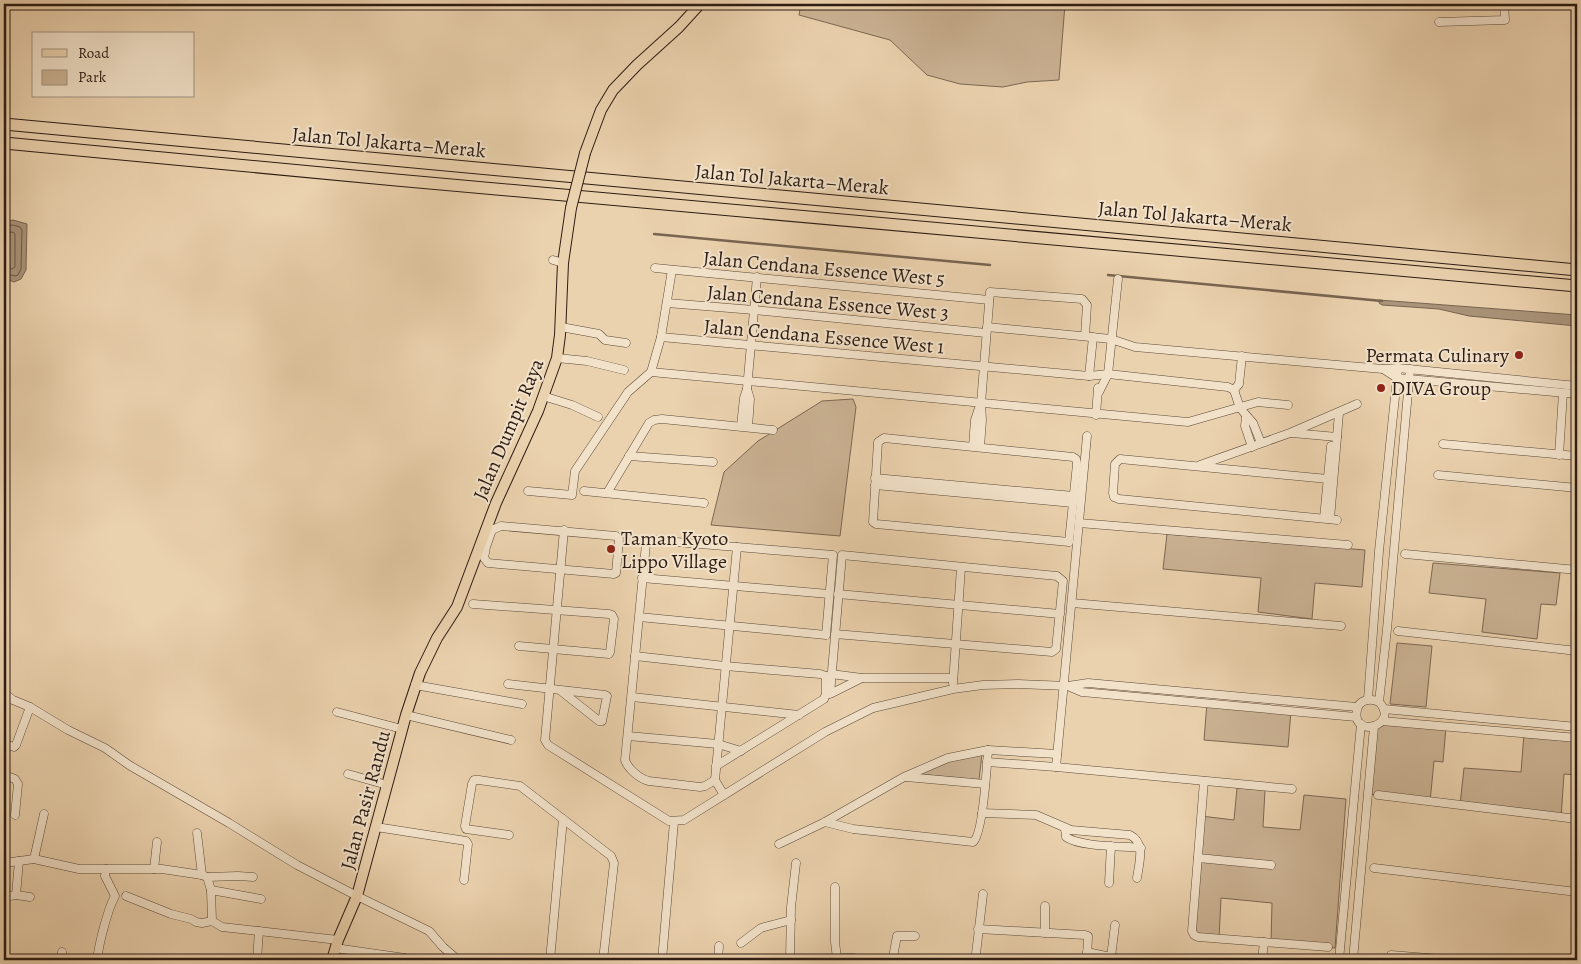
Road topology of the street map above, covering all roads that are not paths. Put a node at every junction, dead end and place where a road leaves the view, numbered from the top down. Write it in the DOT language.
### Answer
graph roads {
  1 [pos="700,4"];
  2 [pos="1504,4"];
  3 [pos="1439,22"];
  4 [pos="4,124"];
  5 [pos="4,143"];
  6 [pos="655,268"];
  7 [pos="672,270"];
  8 [pos="1577,270"];
  9 [pos="757,277"];
  10 [pos="1118,279"];
  11 [pos="1577,286"];
  12 [pos="989,300"];
  13 [pos="667,303"];
  14 [pos="754,310"];
  15 [pos="561,327"];
  16 [pos="986,330"];
  17 [pos="661,337"];
  18 [pos="1089,337"];
  19 [pos="1111,339"];
  20 [pos="626,343"];
  21 [pos="751,345"];
  22 [pos="1242,356"];
  23 [pos="557,358"];
  24 [pos="984,367"];
  25 [pos="1398,368"];
  26 [pos="1383,369"];
  27 [pos="1410,369"];
  28 [pos="624,370"];
  29 [pos="651,372"];
  30 [pos="1108,374"];
  31 [pos="1093,376"];
  32 [pos="1397,378"];
  33 [pos="1408,378"];
  34 [pos="748,385"];
  35 [pos="1577,386"];
  36 [pos="1234,390"];
  37 [pos="1099,392"];
  38 [pos="1563,393"];
  39 [pos="1577,394"];
  40 [pos="544,396"];
  41 [pos="981,403"];
  42 [pos="1357,404"];
  43 [pos="1288,405"];
  44 [pos="1240,408"];
  45 [pos="1339,413"];
  46 [pos="1096,415"];
  47 [pos="598,417"];
  48 [pos="1246,417"];
  49 [pos="744,427"];
  50 [pos="773,430"];
  51 [pos="1290,433"];
  52 [pos="1087,436"];
  53 [pos="1335,437"];
  54 [pos="1261,444"];
  55 [pos="1443,444"];
  56 [pos="976,447"];
  57 [pos="1252,447"];
  58 [pos="1558,455"];
  59 [pos="629,456"];
  60 [pos="1577,456"];
  61 [pos="713,462"];
  62 [pos="1198,466"];
  63 [pos="1438,474"];
  64 [pos="1328,479"];
  65 [pos="875,481"];
  66 [pos="1577,488"];
  67 [pos="528,491"];
  68 [pos="584,491"];
  69 [pos="607,494"];
  70 [pos="1073,499"];
  71 [pos="704,503"];
  72 [pos="1330,519"];
  73 [pos="1078,523"];
  74 [pos="564,530"];
  75 [pos="1348,545"];
  76 [pos="737,547"];
  77 [pos="1405,554"];
  78 [pos="961,568"];
  79 [pos="560,570"];
  80 [pos="1577,570"];
  81 [pos="642,578"];
  82 [pos="734,586"];
  83 [pos="834,594"];
  84 [pos="1072,603"];
  85 [pos="473,604"];
  86 [pos="958,604"];
  87 [pos="556,610"];
  88 [pos="1060,614"];
  89 [pos="639,617"];
  90 [pos="730,625"];
  91 [pos="1342,626"];
  92 [pos="1398,631"];
  93 [pos="835,634"];
  94 [pos="955,645"];
  95 [pos="519,646"];
  96 [pos="552,649"];
  97 [pos="431,650"];
  98 [pos="1577,650"];
  99 [pos="635,656"];
  100 [pos="725,666"];
  101 [pos="831,674"];
  102 [pos="862,678"];
  103 [pos="953,678"];
  104 [pos="508,684"];
  105 [pos="415,685"];
  106 [pos="1066,686"];
  107 [pos="548,689"];
  108 [pos="953,689"];
  109 [pos="560,691"];
  110 [pos="4,693"];
  111 [pos="632,697"];
  112 [pos="1368,699"];
  113 [pos="1379,702"];
  114 [pos="522,704"];
  115 [pos="721,706"];
  116 [pos="30,707"];
  117 [pos="1357,707"];
  118 [pos="1384,709"];
  119 [pos="337,712"];
  120 [pos="1428,713"];
  121 [pos="406,715"];
  122 [pos="799,715"];
  123 [pos="1356,717"];
  124 [pos="1382,721"];
  125 [pos="1361,724"];
  126 [pos="1427,725"];
  127 [pos="1374,727"];
  128 [pos="1577,727"];
  129 [pos="402,729"];
  130 [pos="628,736"];
  131 [pos="1577,738"];
  132 [pos="511,740"];
  133 [pos="4,744"];
  134 [pos="718,744"];
  135 [pos="988,750"];
  136 [pos="741,751"];
  137 [pos="1057,754"];
  138 [pos="987,762"];
  139 [pos="716,766"];
  140 [pos="1056,767"];
  141 [pos="348,774"];
  142 [pos="4,775"];
  143 [pos="904,777"];
  144 [pos="715,780"];
  145 [pos="1204,781"];
  146 [pos="985,784"];
  147 [pos="387,785"];
  148 [pos="1292,789"];
  149 [pos="724,795"];
  150 [pos="1378,796"];
  151 [pos="982,812"];
  152 [pos="44,814"];
  153 [pos="15,815"];
  154 [pos="563,819"];
  155 [pos="1577,820"];
  156 [pos="674,822"];
  157 [pos="825,822"];
  158 [pos="376,827"];
  159 [pos="1065,828"];
  160 [pos="197,833"];
  161 [pos="509,835"];
  162 [pos="158,842"];
  163 [pos="779,844"];
  164 [pos="1111,846"];
  165 [pos="1141,848"];
  166 [pos="1198,858"];
  167 [pos="34,859"];
  168 [pos="19,860"];
  169 [pos="4,863"];
  170 [pos="796,863"];
  171 [pos="1271,865"];
  172 [pos="1374,868"];
  173 [pos="106,869"];
  174 [pos="154,869"];
  175 [pos="204,876"];
  176 [pos="253,877"];
  177 [pos="1137,878"];
  178 [pos="464,880"];
  179 [pos="1109,883"];
  180 [pos="835,887"];
  181 [pos="211,890"];
  182 [pos="1577,892"];
  183 [pos="983,894"];
  184 [pos="16,895"];
  185 [pos="126,896"];
  186 [pos="357,896"];
  187 [pos="4,897"];
  188 [pos="30,897"];
  189 [pos="261,899"];
  190 [pos="1046,906"];
  191 [pos="791,920"];
  192 [pos="212,922"];
  193 [pos="1115,926"];
  194 [pos="978,929"];
  195 [pos="259,931"];
  196 [pos="1045,933"];
  197 [pos="915,936"];
  198 [pos="1264,942"];
  199 [pos="741,943"];
  200 [pos="337,944"];
  201 [pos="719,946"];
  202 [pos="1328,947"];
  203 [pos="1340,950"];
  204 [pos="976,954"];
  205 [pos="1392,955"];
  206 [pos="1087,956"];
  207 [pos="1354,956"];
  208 [pos="1111,957"];
  209 [pos="405,958"];
  210 [pos="837,958"];
  211 [pos="822,959"];
  212 [pos="97,960"];
  213 [pos="257,960"];
  214 [pos="332,960"];
  215 [pos="458,960"];
  216 [pos="550,960"];
  217 [pos="603,960"];
  218 [pos="662,960"];
  219 [pos="718,960"];
  220 [pos="790,960"];
  221 [pos="864,960"];
  222 [pos="882,960"];
  223 [pos="891,960"];
  224 [pos="1124,960"];
  225 [pos="1262,960"];
  226 [pos="1339,960"];
  227 [pos="1434,960"];
  228 [pos="1453,960"];
  1 -- 15 [label="main road, Jalan Dumpit Raya, bridge"];
  2 -- 3 [label="street"];
  4 -- 8 [label="highway, Jalan Tol Jakarta–Merak"];
  5 -- 11 [label="highway, Jalan Tol Jakarta–Merak"];
  6 -- 7 [label="street, Jalan Cendana Essence West 5"];
  7 -- 9 [label="street, Jalan Cendana Essence West 5"];
  7 -- 13 [label="street"];
  9 -- 12 [label="street, Jalan Cendana Essence West 5"];
  9 -- 14 [label="street"];
  10 -- 19 [label="street"];
  12 -- 16 [label="street"];
  12 -- 18 [label="street"];
  13 -- 14 [label="street, Jalan Cendana Essence West 3"];
  13 -- 17 [label="street"];
  14 -- 16 [label="street, Jalan Cendana Essence West 3"];
  14 -- 21 [label="street"];
  15 -- 20 [label="street"];
  15 -- 23 [label="main road, Jalan Dumpit Raya"];
  16 -- 18 [label="street, Jalan Cendana Essence West 3"];
  16 -- 24 [label="street"];
  17 -- 21 [label="street, Jalan Cendana Essence West 1"];
  17 -- 29 [label="street"];
  18 -- 19 [label="street, Jalan Cendana Essence West 3"];
  18 -- 31 [label="street"];
  19 -- 22 [label="street, Jalan Cendana Essence West 3"];
  19 -- 30 [label="street"];
  21 -- 24 [label="street, Jalan Cendana Essence West 1"];
  21 -- 34 [label="street"];
  22 -- 26 [label="street, Jalan Cendana Essence West 3"];
  22 -- 36 [label="street"];
  23 -- 28 [label="street"];
  23 -- 40 [label="main road, Jalan Dumpit Raya"];
  24 -- 31 [label="street, Jalan Cendana Essence West 1"];
  24 -- 41 [label="street"];
  25 -- 26 [label="street, Jalan Cendana Essence West 3"];
  25 -- 27 [label="street, Jalan Cendana Essence West 3"];
  25 -- 32 [label="street"];
  26 -- 32 [label="street"];
  27 -- 33 [label="street"];
  27 -- 35 [label="street, Jalan Cendana Essence West 3"];
  29 -- 34 [label="street"];
  29 -- 67 [label="street"];
  30 -- 31 [label="street, Jalan Cendana Essence West 1"];
  30 -- 36 [label="street, Jalan Cendana Essence West 1"];
  30 -- 37 [label="street"];
  31 -- 37 [label="street"];
  32 -- 33 [label="street"];
  32 -- 112 [label="street"];
  33 -- 38 [label="street"];
  33 -- 113 [label="street"];
  34 -- 41 [label="street"];
  34 -- 49 [label="street"];
  36 -- 44 [label="street"];
  37 -- 46 [label="street"];
  38 -- 39 [label="street"];
  38 -- 58 [label="street"];
  40 -- 47 [label="street"];
  40 -- 97 [label="main road, Jalan Dumpit Raya"];
  41 -- 46 [label="street"];
  41 -- 56 [label="street"];
  42 -- 45 [label="street"];
  43 -- 44 [label="street"];
  44 -- 46 [label="street"];
  44 -- 48 [label="street"];
  45 -- 51 [label="street"];
  45 -- 53 [label="street"];
  48 -- 54 [label="street"];
  48 -- 57 [label="street"];
  49 -- 50 [label="street"];
  49 -- 59 [label="street"];
  51 -- 53 [label="street"];
  51 -- 54 [label="street"];
  52 -- 73 [label="street"];
  53 -- 64 [label="street"];
  53 -- 72 [label="street"];
  54 -- 57 [label="street"];
  55 -- 58 [label="street"];
  56 -- 65 [label="street"];
  56 -- 70 [label="street"];
  57 -- 62 [label="street"];
  58 -- 60 [label="street"];
  59 -- 61 [label="street"];
  59 -- 69 [label="street"];
  62 -- 64 [label="street"];
  62 -- 72 [label="street"];
  63 -- 66 [label="street"];
  64 -- 72 [label="street"];
  65 -- 70 [label="street"];
  65 -- 70 [label="street"];
  68 -- 69 [label="street"];
  69 -- 71 [label="street"];
  73 -- 75 [label="street"];
  73 -- 84 [label="street"];
  74 -- 79 [label="street"];
  74 -- 79 [label="street"];
  74 -- 79 [label="street"];
  76 -- 81 [label="street"];
  76 -- 82 [label="street"];
  76 -- 83 [label="street"];
  77 -- 80 [label="street"];
  78 -- 83 [label="street"];
  78 -- 86 [label="street"];
  78 -- 88 [label="street"];
  79 -- 87 [label="street"];
  81 -- 82 [label="street"];
  81 -- 89 [label="street"];
  82 -- 83 [label="street"];
  82 -- 90 [label="street"];
  83 -- 86 [label="street"];
  83 -- 90 [label="street"];
  83 -- 93 [label="street"];
  84 -- 91 [label="street"];
  84 -- 106 [label="street"];
  85 -- 87 [label="street"];
  86 -- 88 [label="street"];
  86 -- 94 [label="street"];
  87 -- 96 [label="street"];
  87 -- 96 [label="street"];
  88 -- 94 [label="street"];
  89 -- 90 [label="street"];
  89 -- 99 [label="street"];
  90 -- 100 [label="street"];
  92 -- 98 [label="street"];
  93 -- 94 [label="street"];
  93 -- 101 [label="street"];
  94 -- 103 [label="street"];
  95 -- 96 [label="street"];
  96 -- 107 [label="street"];
  97 -- 105 [label="main road, Jalan Pasir Randu"];
  99 -- 100 [label="street"];
  99 -- 111 [label="street"];
  100 -- 115 [label="street"];
  100 -- 122 [label="street"];
  101 -- 102 [label="street"];
  101 -- 102 [label="street"];
  102 -- 103 [label="street"];
  103 -- 108 [label="street"];
  104 -- 107 [label="street"];
  105 -- 114 [label="street"];
  105 -- 121 [label="main road, Jalan Pasir Randu"];
  106 -- 108 [label="street"];
  106 -- 117 [label="street"];
  106 -- 123 [label="street"];
  106 -- 137 [label="street"];
  107 -- 109 [label="street"];
  107 -- 156 [label="street"];
  108 -- 149 [label="street"];
  109 -- 109 [label="street"];
  110 -- 116 [label="street"];
  111 -- 115 [label="street"];
  111 -- 130 [label="street"];
  112 -- 113 [label="street"];
  112 -- 117 [label="street"];
  113 -- 118 [label="street"];
  115 -- 122 [label="street"];
  115 -- 134 [label="street"];
  116 -- 133 [label="street"];
  116 -- 186 [label="street"];
  117 -- 123 [label="street"];
  118 -- 120 [label="street"];
  118 -- 124 [label="street"];
  119 -- 129 [label="street"];
  120 -- 126 [label="street"];
  120 -- 128 [label="street"];
  121 -- 129 [label="main road, Jalan Pasir Randu"];
  121 -- 132 [label="street"];
  122 -- 136 [label="street"];
  123 -- 125 [label="street"];
  124 -- 126 [label="street"];
  124 -- 127 [label="street"];
  125 -- 127 [label="street"];
  125 -- 203 [label="street"];
  126 -- 131 [label="street"];
  127 -- 207 [label="street"];
  129 -- 147 [label="main road, Jalan Pasir Randu"];
  130 -- 134 [label="street"];
  130 -- 144 [label="street"];
  134 -- 136 [label="street"];
  134 -- 139 [label="street"];
  135 -- 137 [label="street"];
  135 -- 138 [label="street"];
  135 -- 143 [label="street"];
  136 -- 139 [label="street"];
  137 -- 140 [label="street"];
  138 -- 140 [label="street"];
  138 -- 146 [label="street"];
  139 -- 144 [label="street"];
  140 -- 145 [label="street"];
  141 -- 147 [label="street"];
  142 -- 153 [label="street"];
  143 -- 146 [label="street"];
  143 -- 157 [label="street"];
  144 -- 149 [label="street"];
  145 -- 148 [label="street"];
  145 -- 166 [label="street"];
  146 -- 151 [label="street"];
  147 -- 158 [label="main road, Jalan Pasir Randu"];
  149 -- 156 [label="street"];
  150 -- 155 [label="street"];
  151 -- 157 [label="street"];
  151 -- 159 [label="street"];
  152 -- 167 [label="street"];
  154 -- 161 [label="street"];
  154 -- 216 [label="street"];
  154 -- 217 [label="street"];
  156 -- 218 [label="street"];
  157 -- 163 [label="street"];
  158 -- 178 [label="street"];
  158 -- 186 [label="main road, Jalan Pasir Randu"];
  159 -- 164 [label="street"];
  159 -- 165 [label="street"];
  160 -- 175 [label="street"];
  162 -- 174 [label="street"];
  164 -- 165 [label="street"];
  164 -- 179 [label="street"];
  165 -- 177 [label="street"];
  166 -- 171 [label="street"];
  166 -- 198 [label="street"];
  167 -- 168 [label="street"];
  167 -- 173 [label="street"];
  168 -- 169 [label="street"];
  168 -- 184 [label="street"];
  170 -- 191 [label="street"];
  172 -- 182 [label="street"];
  173 -- 174 [label="street"];
  173 -- 212 [label="street"];
  174 -- 175 [label="street"];
  175 -- 176 [label="street"];
  175 -- 181 [label="street"];
  180 -- 210 [label="street"];
  181 -- 189 [label="street"];
  181 -- 192 [label="street"];
  183 -- 194 [label="street"];
  184 -- 187 [label="street"];
  184 -- 188 [label="street"];
  185 -- 192 [label="street"];
  186 -- 200 [label="main road, Jalan Pasir Randu"];
  186 -- 215 [label="street"];
  190 -- 196 [label="street"];
  191 -- 199 [label="street"];
  191 -- 220 [label="street"];
  192 -- 195 [label="street"];
  193 -- 208 [label="street"];
  194 -- 196 [label="street"];
  194 -- 204 [label="street"];
  195 -- 200 [label="street"];
  195 -- 213 [label="street"];
  196 -- 206 [label="street"];
  197 -- 223 [label="street"];
  198 -- 202 [label="street"];
  198 -- 225 [label="street"];
  200 -- 209 [label="street"];
  200 -- 214 [label="main road, Jalan Pasir Randu"];
  201 -- 219 [label="street"];
  203 -- 207 [label="street"];
  203 -- 226 [label="street"];
  205 -- 227 [label="street"];
  206 -- 208 [label="street"];
  208 -- 224 [label="street"];
  210 -- 211 [label="street"];
  210 -- 221 [label="street"];
  211 -- 220 [label="street"];
  222 -- 223 [label="street"];
  227 -- 228 [label="street"];
}
